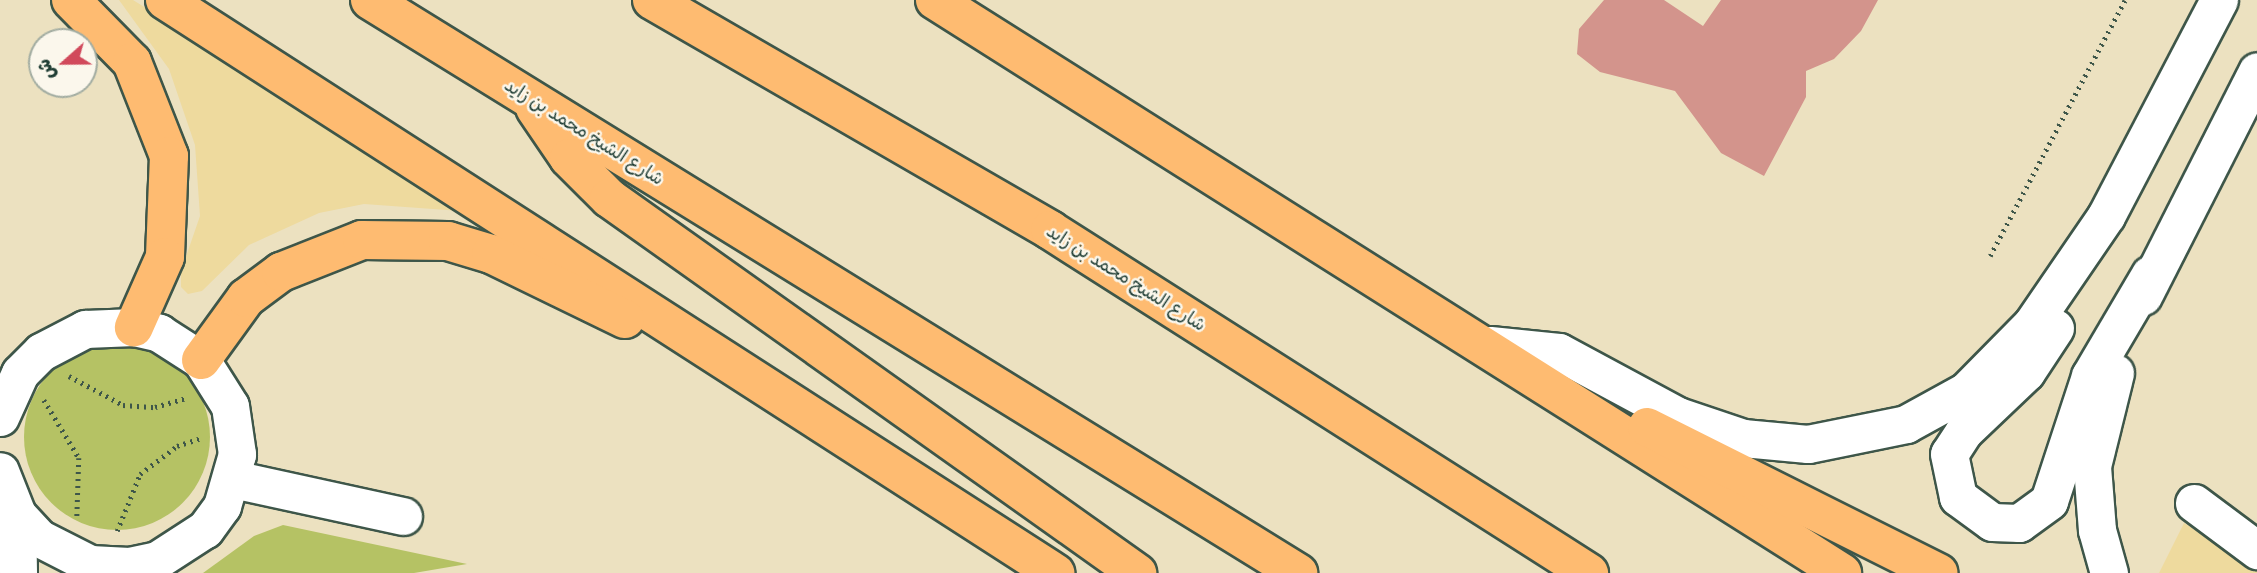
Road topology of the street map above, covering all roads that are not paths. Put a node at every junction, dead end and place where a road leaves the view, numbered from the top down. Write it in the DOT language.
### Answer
graph roads {
  1 [pos="71,0"];
  2 [pos="165,0"];
  3 [pos="370,0"];
  4 [pos="652,0"];
  5 [pos="935,0"];
  6 [pos="2219,0"];
  7 [pos="2257,71"];
  8 [pos="528,97"];
  9 [pos="2095,234"];
  10 [pos="2150,274"];
  11 [pos="134,327"];
  12 [pos="1490,345"];
  13 [pos="20,359"];
  14 [pos="211,372"];
  15 [pos="1560,392"];
  16 [pos="812,413"];
  17 [pos="0,418"];
  18 [pos="0,471"];
  19 [pos="233,480"];
  20 [pos="2194,503"];
  21 [pos="18,514"];
  22 [pos="403,516"];
  23 [pos="2257,550"];
  24 [pos="121,569"];
  25 [pos="18,573"];
  26 [pos="1055,573"];
  27 [pos="1137,573"];
  28 [pos="1298,573"];
  29 [pos="1590,573"];
  30 [pos="1842,573"];
  31 [pos="1939,573"];
  32 [pos="2109,573"];
  1 -- 11 [label="highway"];
  2 -- 16 [label="highway"];
  3 -- 8 [label="highway, شارع الشيخ محمد بن زايد"];
  4 -- 29 [label="highway, شارع الشيخ محمد بن زايد"];
  5 -- 12 [label="highway"];
  6 -- 9 [label="street"];
  7 -- 10 [label="street"];
  8 -- 27 [label="highway"];
  8 -- 28 [label="highway, شارع الشيخ محمد بن زايد"];
  9 -- 10 [label="street"];
  9 -- 12 [label="street"];
  10 -- 32 [label="street"];
  11 -- 13 [label="street"];
  11 -- 14 [label="street"];
  12 -- 15 [label="highway"];
  13 -- 17 [label="street"];
  14 -- 16 [label="highway"];
  14 -- 19 [label="street"];
  15 -- 30 [label="highway"];
  15 -- 31 [label="highway"];
  16 -- 26 [label="highway"];
  18 -- 21 [label="street"];
  19 -- 22 [label="street"];
  19 -- 24 [label="street"];
  20 -- 23 [label="street"];
  21 -- 24 [label="street"];
  21 -- 25 [label="street"];
}
